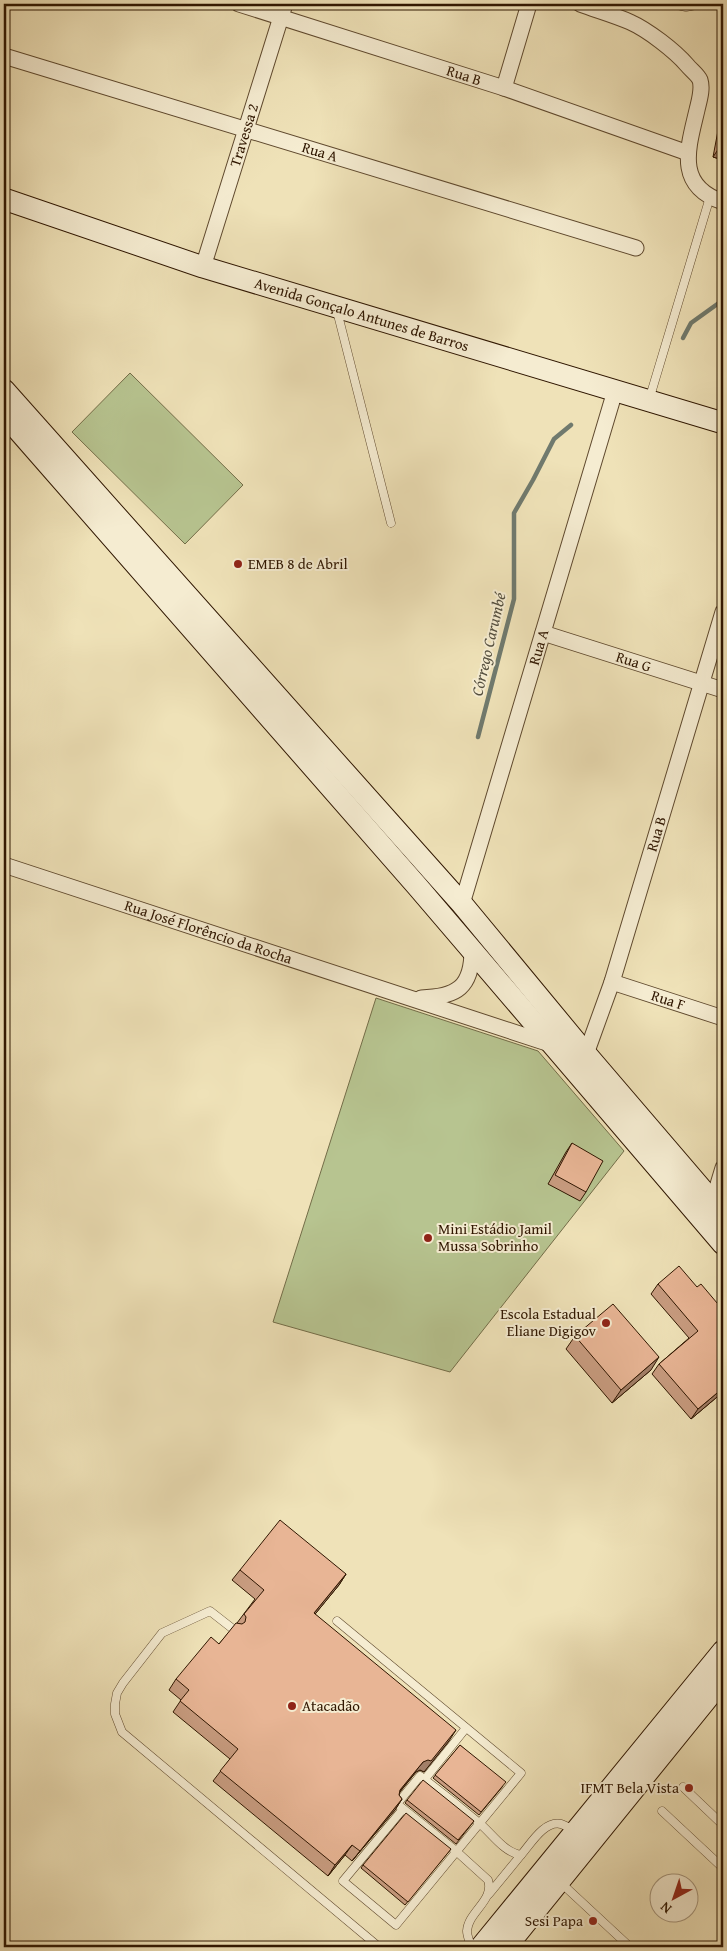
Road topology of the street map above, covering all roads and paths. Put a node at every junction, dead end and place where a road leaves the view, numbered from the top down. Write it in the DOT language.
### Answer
graph roads {
  1 [pos="239,4"];
  2 [pos="529,4"];
  3 [pos="580,4"];
  4 [pos="673,4"];
  5 [pos="701,4"];
  6 [pos="283,10"];
  7 [pos="4,56"];
  8 [pos="504,88"];
  9 [pos="246,130"];
  10 [pos="688,153"];
  11 [pos="4,199"];
  12 [pos="717,200"];
  13 [pos="636,248"];
  14 [pos="203,267"];
  15 [pos="336,306"];
  16 [pos="4,390"];
  17 [pos="615,391"];
  18 [pos="649,400"];
  19 [pos="4,414"];
  20 [pos="723,423"];
  21 [pos="391,523"];
  22 [pos="723,612"];
  23 [pos="543,633"];
  24 [pos="701,684"];
  25 [pos="723,690"];
  26 [pos="4,865"];
  27 [pos="462,904"];
  28 [pos="472,950"];
  29 [pos="612,982"];
  30 [pos="412,999"];
  31 [pos="723,1018"];
  32 [pos="554,1045"];
  33 [pos="586,1054"];
  34 [pos="723,1168"];
  35 [pos="718,1207"];
  36 [pos="723,1244"];
  37 [pos="337,1621"];
  38 [pos="233,1629"];
  39 [pos="723,1651"];
  40 [pos="723,1678"];
  41 [pos="466,1728"];
  42 [pos="425,1779"];
  43 [pos="683,1787"];
  44 [pos="403,1809"];
  45 [pos="662,1811"];
  46 [pos="480,1823"];
  47 [pos="723,1824"];
  48 [pos="577,1832"];
  49 [pos="456,1851"];
  50 [pos="521,1855"];
  51 [pos="723,1868"];
  52 [pos="560,1881"];
  53 [pos="489,1894"];
  54 [pos="379,1947"];
  55 [pos="471,1947"];
  56 [pos="482,1947"];
  57 [pos="506,1947"];
  58 [pos="630,1947"];
  1 -- 6 [label="street, Rua B"];
  2 -- 8 [label="street"];
  3 -- 10 [label="street"];
  4 -- 5 [label="lane"];
  6 -- 8 [label="street, Rua B"];
  6 -- 9 [label="street, Travessa 2"];
  7 -- 9 [label="street, Rua A"];
  8 -- 10 [label="street, Rua B"];
  9 -- 13 [label="street, Rua A"];
  9 -- 14 [label="street, Travessa 2"];
  10 -- 12 [label="street"];
  11 -- 14 [label="main road, Avenida Gonçalo Antunes de Barros"];
  12 -- 18 [label="lane"];
  14 -- 15 [label="main road, Avenida Gonçalo Antunes de Barros"];
  15 -- 17 [label="main road, Avenida Gonçalo Antunes de Barros"];
  15 -- 21 [label="lane"];
  16 -- 27 [label="main road"];
  17 -- 18 [label="main road, Avenida Gonçalo Antunes de Barros"];
  17 -- 23 [label="street, Rua A"];
  18 -- 20 [label="main road, Avenida Gonçalo Antunes de Barros"];
  19 -- 28 [label="main road"];
  22 -- 24 [label="street, Rua B"];
  23 -- 24 [label="street, Rua G"];
  23 -- 27 [label="street, Rua A"];
  24 -- 25 [label="street, Rua G"];
  24 -- 29 [label="street, Rua B"];
  26 -- 30 [label="street, Rua José Florêncio da Rocha"];
  27 -- 33 [label="main road"];
  28 -- 30 [label="street, Rua José Florêncio da Rocha"];
  28 -- 32 [label="main road"];
  29 -- 31 [label="street, Rua F"];
  29 -- 33 [label="street, Rua B"];
  30 -- 32 [label="street, Rua José Florêncio da Rocha"];
  32 -- 36 [label="main road"];
  33 -- 35 [label="main road"];
  34 -- 35 [label="street"];
  37 -- 41 [label="lane"];
  38 -- 54 [label="lane"];
  39 -- 48 [label="main road"];
  40 -- 52 [label="main road"];
  41 -- 42 [label="lane"];
  41 -- 46 [label="lane"];
  42 -- 44 [label="lane"];
  42 -- 46 [label="lane"];
  43 -- 47 [label="lane"];
  44 -- 49 [label="lane"];
  44 -- 49 [label="lane"];
  45 -- 51 [label="lane"];
  46 -- 49 [label="lane"];
  46 -- 50 [label="lane"];
  48 -- 50 [label="lane"];
  48 -- 56 [label="main road"];
  49 -- 53 [label="lane"];
  50 -- 53 [label="lane"];
  52 -- 57 [label="main road"];
  52 -- 58 [label="lane"];
  53 -- 55 [label="lane"];
}
